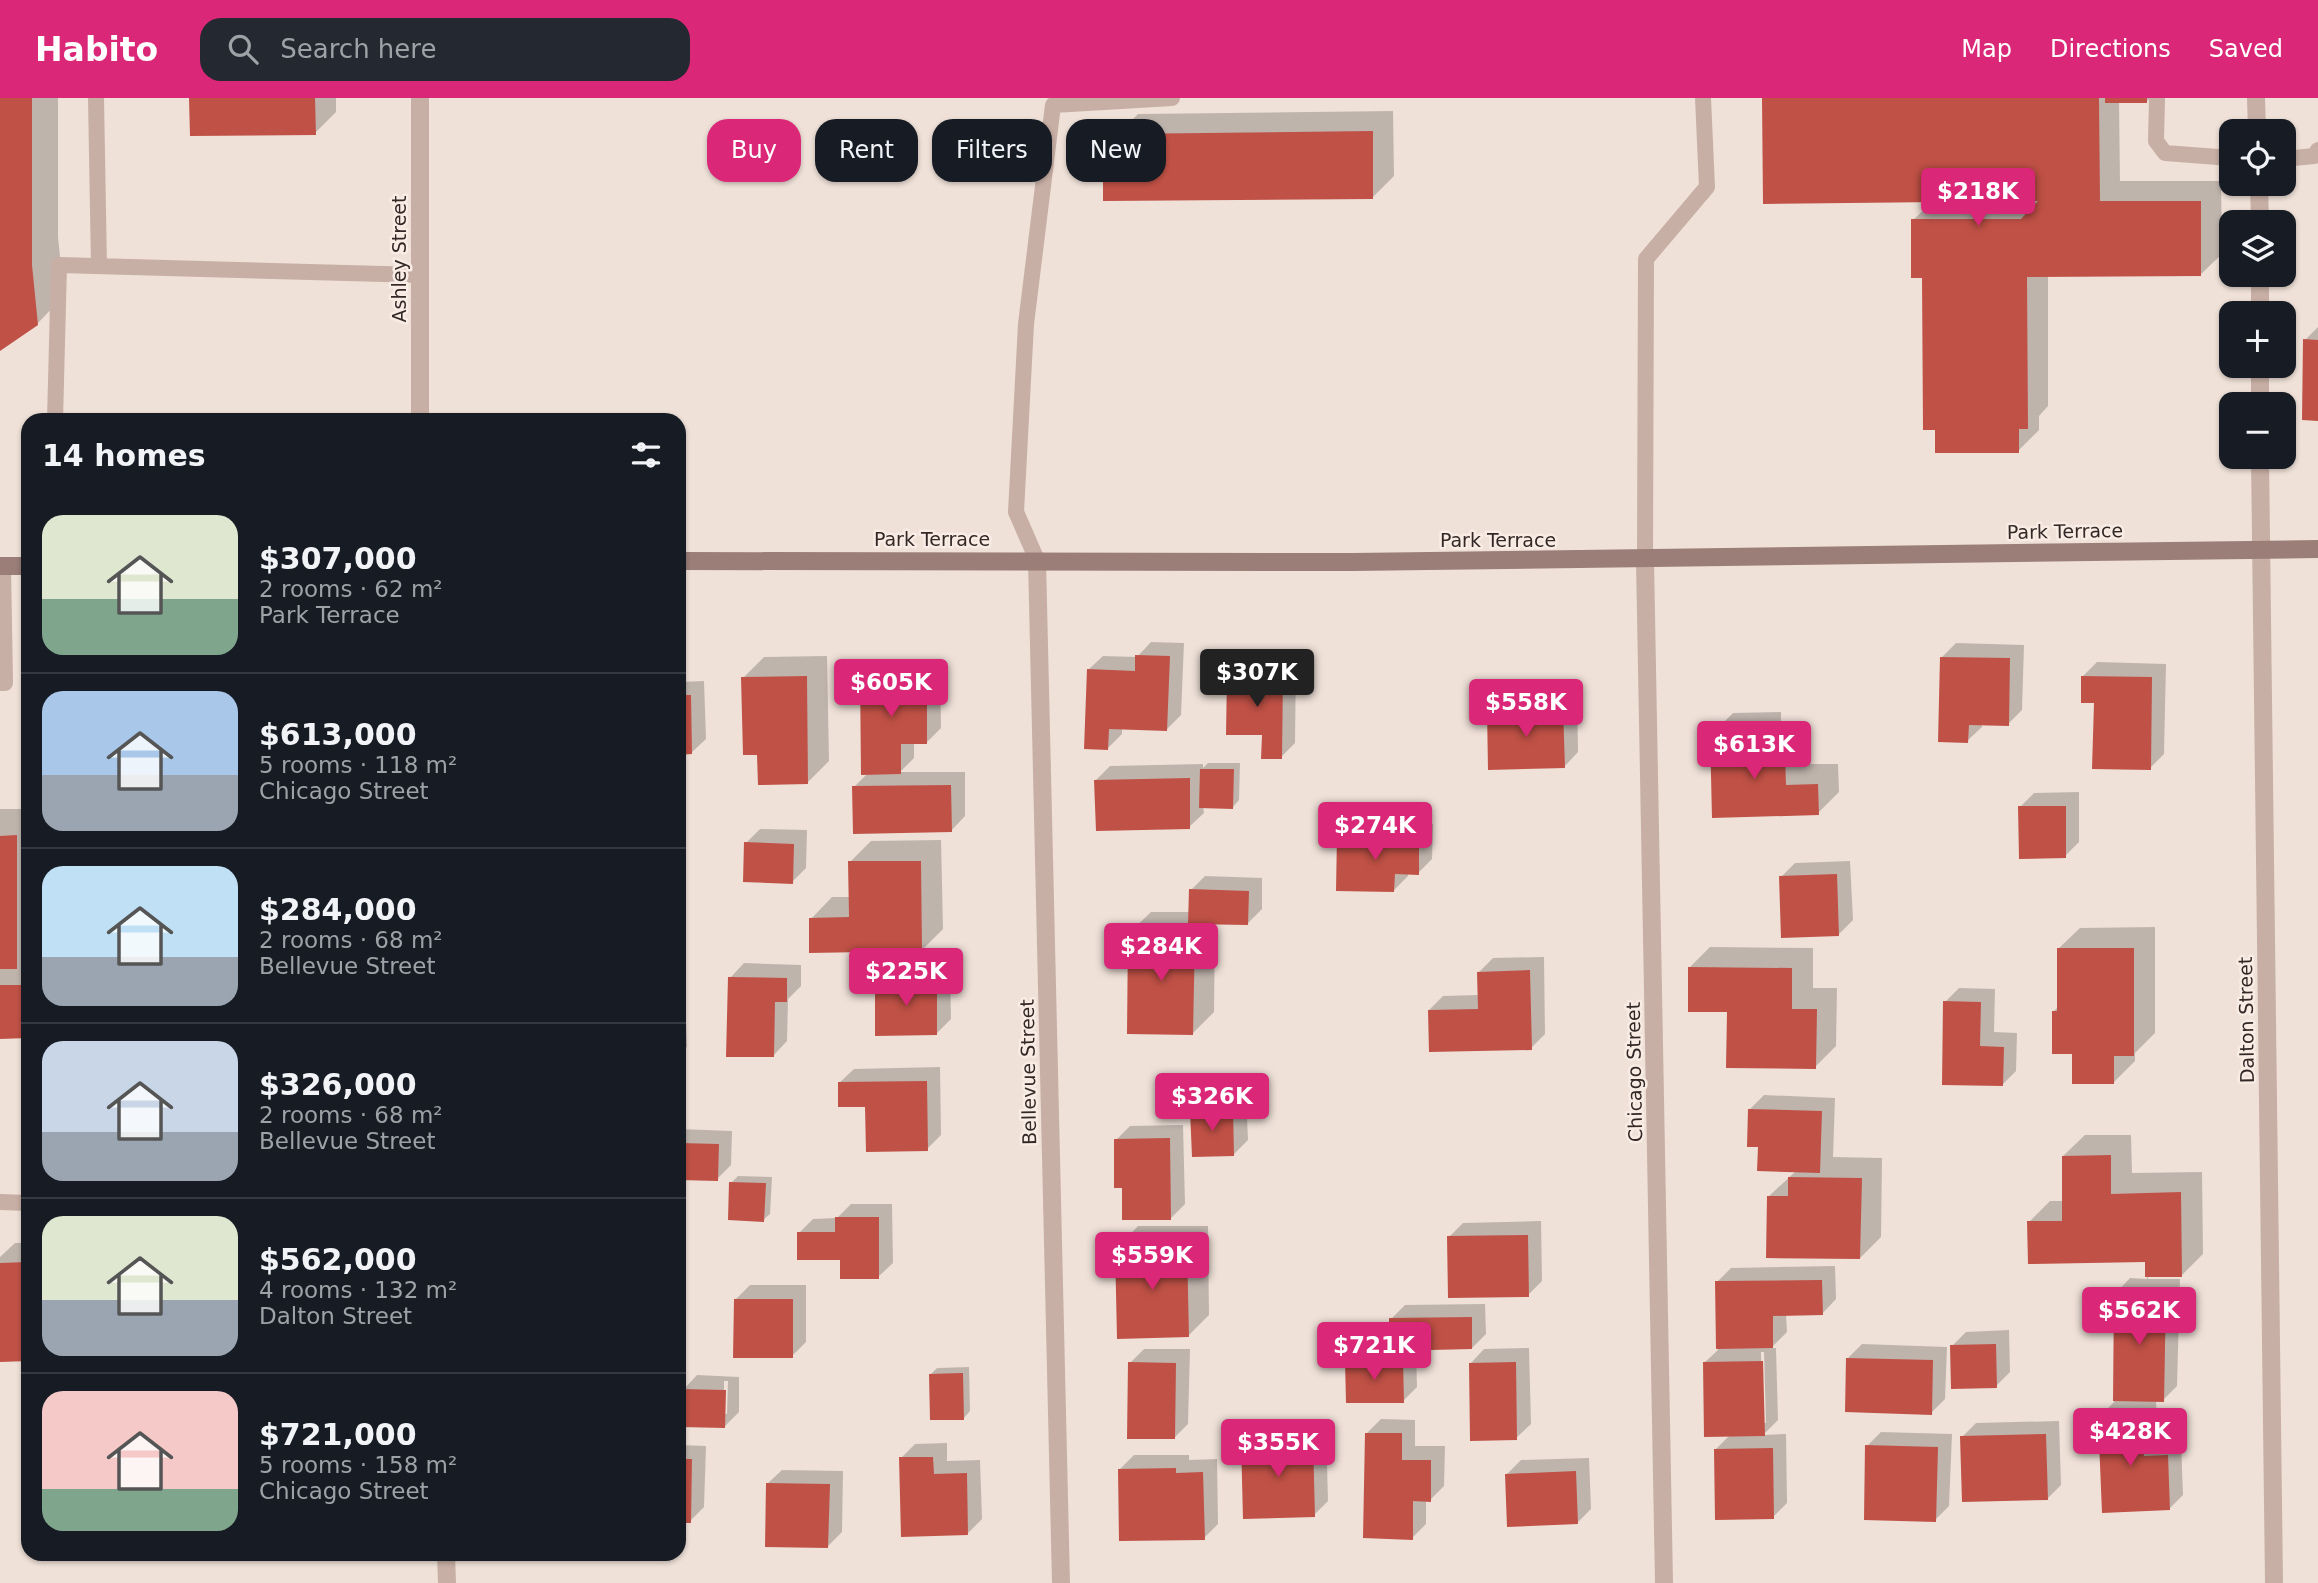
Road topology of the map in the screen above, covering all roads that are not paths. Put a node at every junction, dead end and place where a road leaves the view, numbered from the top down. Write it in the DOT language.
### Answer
graph roads {
  1 [pos="96,98"];
  2 [pos="420,98"];
  3 [pos="1172,98"];
  4 [pos="1703,98"];
  5 [pos="2157,98"];
  6 [pos="2256,98"];
  7 [pos="2257,119"];
  8 [pos="2318,150"];
  9 [pos="2219,157"];
  10 [pos="2296,158"];
  11 [pos="99,266"];
  12 [pos="420,275"];
  13 [pos="55,413"];
  14 [pos="420,413"];
  15 [pos="2260,469"];
  16 [pos="2260,549"];
  17 [pos="2318,550"];
  18 [pos="1037,560"];
  19 [pos="1645,560"];
  20 [pos="686,561"];
  21 [pos="1,566"];
  22 [pos="21,566"];
  23 [pos="2,683"];
  24 [pos="0,1202"];
  25 [pos="21,1203"];
  26 [pos="446,1561"];
  27 [pos="447,1583"];
  28 [pos="1061,1583"];
  29 [pos="1664,1583"];
  30 [pos="2274,1583"];
  1 -- 11 [label="lane"];
  2 -- 12 [label="street, Ashley Street"];
  3 -- 18 [label="lane"];
  4 -- 19 [label="lane"];
  5 -- 9 [label="lane"];
  6 -- 7 [label="street"];
  8 -- 10 [label="lane"];
  11 -- 12 [label="lane"];
  11 -- 13 [label="lane"];
  12 -- 14 [label="street, Ashley Street"];
  15 -- 16 [label="street, Dalton Street"];
  16 -- 17 [label="street, Park Terrace"];
  16 -- 19 [label="street, Park Terrace"];
  16 -- 30 [label="street, Dalton Street"];
  18 -- 19 [label="street, Park Terrace"];
  18 -- 20 [label="street, Park Terrace"];
  18 -- 28 [label="street, Bellevue Street"];
  19 -- 29 [label="street, Chicago Street"];
  21 -- 22 [label="street"];
  21 -- 23 [label="lane"];
  24 -- 25 [label="lane"];
  26 -- 27 [label="street"];
}
